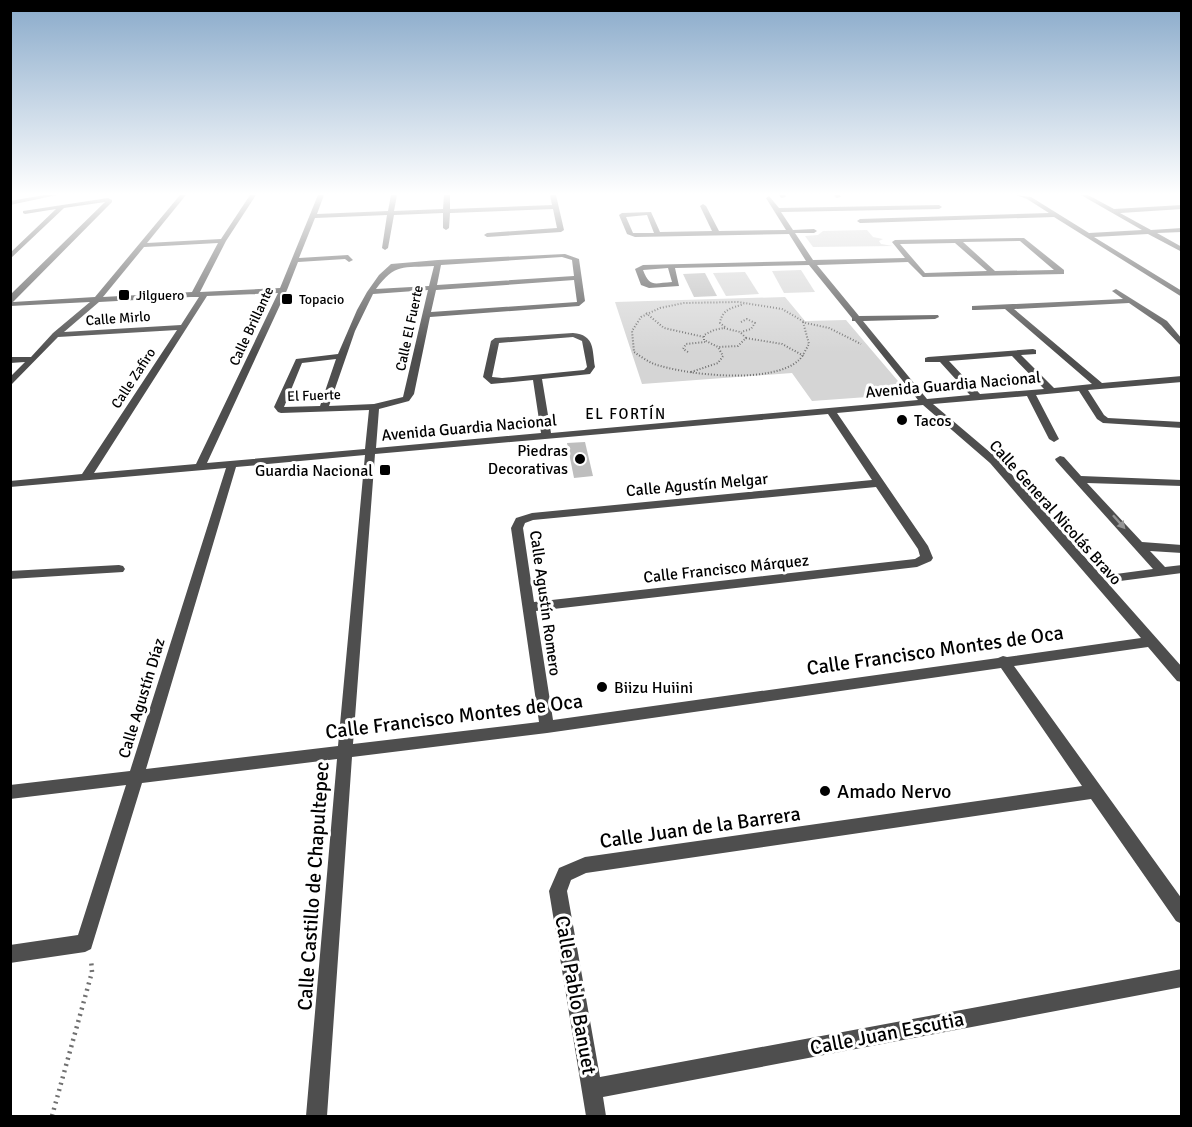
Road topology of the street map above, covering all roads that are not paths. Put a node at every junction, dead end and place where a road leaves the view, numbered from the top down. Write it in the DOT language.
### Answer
graph roads {
  1 [pos="64,248"];
  2 [pos="140,248"];
  3 [pos="220,248"];
  4 [pos="300,248"];
  5 [pos="802,248"];
  6 [pos="899,248"];
  7 [pos="964,248"];
  8 [pos="1032,248"];
  9 [pos="1106,248"];
  10 [pos="295,260"];
  11 [pos="349,260"];
  12 [pos="909,260"];
  13 [pos="810,261"];
  14 [pos="438,262"];
  15 [pos="671,266"];
  16 [pos="994,274"];
  17 [pos="578,278"];
  18 [pos="430,289"];
  19 [pos="283,290"];
  20 [pos="1116,291"];
  21 [pos="372,292"];
  22 [pos="204,295"];
  23 [pos="1182,295"];
  24 [pos="194,296"];
  25 [pos="96,301"];
  26 [pos="10,302"];
  27 [pos="1132,302"];
  28 [pos="1007,307"];
  29 [pos="975,308"];
  30 [pos="425,315"];
  31 [pos="934,317"];
  32 [pos="855,319"];
  33 [pos="182,327"];
  34 [pos="56,335"];
  35 [pos="1182,345"];
  36 [pos="1033,352"];
  37 [pos="1015,354"];
  38 [pos="340,356"];
  39 [pos="33,359"];
  40 [pos="942,359"];
  41 [pos="10,360"];
  42 [pos="928,360"];
  43 [pos="537,378"];
  44 [pos="1182,379"];
  45 [pos="10,383"];
  46 [pos="1099,386"];
  47 [pos="1082,388"];
  48 [pos="1052,390"];
  49 [pos="1030,393"];
  50 [pos="976,397"];
  51 [pos="406,399"];
  52 [pos="924,401"];
  53 [pos="374,407"];
  54 [pos="324,408"];
  55 [pos="830,410"];
  56 [pos="1182,425"];
  57 [pos="546,435"];
  58 [pos="1054,439"];
  59 [pos="369,450"];
  60 [pos="1060,459"];
  61 [pos="232,464"];
  62 [pos="200,466"];
  63 [pos="86,477"];
  64 [pos="1079,479"];
  65 [pos="879,483"];
  66 [pos="1182,483"];
  67 [pos="10,484"];
  68 [pos="520,521"];
  69 [pos="1141,546"];
  70 [pos="1182,549"];
  71 [pos="119,569"];
  72 [pos="1182,569"];
  73 [pos="1162,571"];
  74 [pos="10,575"];
  75 [pos="1120,577"];
  76 [pos="528,607"];
  77 [pos="1151,642"];
  78 [pos="1003,662"];
  79 [pos="1182,677"];
  80 [pos="547,727"];
  81 [pos="345,752"];
  82 [pos="135,777"];
  83 [pos="10,792"];
  84 [pos="1093,792"];
  85 [pos="565,874"];
  86 [pos="1182,915"];
  87 [pos="10,954"];
  88 [pos="1182,978"];
  89 [pos="592,1089"];
  90 [pos="317,1116"];
  91 [pos="596,1116"];
  1 -- 26 [label="street"];
  2 -- 25 [label="street"];
  3 -- 24 [label="street"];
  4 -- 10 [label="street, Calle Brillante"];
  5 -- 13 [label="street, Calle General Nicolás Bravo"];
  6 -- 12 [label="street"];
  7 -- 16 [label="street"];
  8 -- 16 [label="street"];
  9 -- 23 [label="street"];
  10 -- 11 [label="street"];
  10 -- 19 [label="street, Calle Brillante"];
  12 -- 13 [label="street"];
  12 -- 16 [label="street"];
  13 -- 15 [label="street"];
  13 -- 32 [label="street, Calle General Nicolás Bravo"];
  14 -- 17 [label="street"];
  14 -- 18 [label="street, Calle El Fuerte"];
  14 -- 21 [label="street"];
  15 -- 15 [label="street"];
  17 -- 18 [label="street"];
  17 -- 30 [label="street"];
  18 -- 21 [label="street"];
  18 -- 30 [label="street, Calle El Fuerte"];
  19 -- 22 [label="street"];
  19 -- 62 [label="street, Calle Brillante"];
  20 -- 27 [label="street"];
  21 -- 38 [label="street"];
  22 -- 24 [label="street"];
  22 -- 33 [label="street, Calle Zafiro"];
  24 -- 25 [label="street"];
  25 -- 26 [label="street"];
  25 -- 34 [label="street"];
  27 -- 28 [label="street"];
  27 -- 35 [label="street"];
  28 -- 29 [label="street"];
  28 -- 46 [label="street"];
  30 -- 51 [label="street, Calle El Fuerte"];
  31 -- 32 [label="street"];
  32 -- 52 [label="street, Calle General Nicolás Bravo"];
  33 -- 34 [label="street, Calle Mirlo"];
  33 -- 63 [label="street, Calle Zafiro"];
  34 -- 39 [label="street"];
  36 -- 37 [label="street"];
  37 -- 40 [label="street"];
  37 -- 48 [label="street"];
  38 -- 54 [label="street"];
  38 -- 54 [label="street, El Fuerte"];
  39 -- 41 [label="street"];
  39 -- 45 [label="street"];
  40 -- 42 [label="street"];
  40 -- 50 [label="street"];
  43 -- 43 [label="street"];
  43 -- 57 [label="street"];
  44 -- 46 [label="street, Avenida Guardia Nacional"];
  46 -- 47 [label="street, Avenida Guardia Nacional"];
  47 -- 48 [label="street, Avenida Guardia Nacional"];
  47 -- 56 [label="street"];
  48 -- 49 [label="street, Avenida Guardia Nacional"];
  49 -- 50 [label="street, Avenida Guardia Nacional"];
  49 -- 58 [label="street"];
  50 -- 52 [label="street, Avenida Guardia Nacional"];
  51 -- 53 [label="street, El Fuerte"];
  52 -- 55 [label="street, Avenida Guardia Nacional"];
  52 -- 77 [label="street, Calle General Nicolás Bravo"];
  53 -- 54 [label="street, El Fuerte"];
  53 -- 59 [label="street, Calle Castillo de Chapultepec"];
  55 -- 57 [label="street, Avenida Guardia Nacional"];
  55 -- 65 [label="street"];
  57 -- 59 [label="street, Avenida Guardia Nacional"];
  59 -- 61 [label="street, Avenida Guardia Nacional"];
  59 -- 81 [label="street, Calle Castillo de Chapultepec"];
  60 -- 64 [label="street"];
  61 -- 62 [label="street, Avenida Guardia Nacional"];
  61 -- 82 [label="street, Calle Agustín Díaz"];
  62 -- 63 [label="street, Avenida Guardia Nacional"];
  63 -- 67 [label="street, Avenida Guardia Nacional"];
  64 -- 66 [label="street"];
  64 -- 69 [label="street, one-way"];
  65 -- 68 [label="street, Calle Agustín Melgar"];
  65 -- 76 [label="street, Calle Francisco Márquez"];
  68 -- 76 [label="street, Calle Agustín Romero"];
  69 -- 70 [label="street"];
  69 -- 73 [label="street"];
  71 -- 74 [label="street"];
  72 -- 73 [label="street"];
  73 -- 75 [label="street"];
  76 -- 80 [label="street, Calle Agustín Romero"];
  77 -- 78 [label="street, Calle Francisco Montes de Oca"];
  77 -- 79 [label="street, Calle General Nicolás Bravo"];
  78 -- 80 [label="street, Calle Francisco Montes de Oca"];
  78 -- 84 [label="street"];
  80 -- 81 [label="street, Calle Francisco Montes de Oca"];
  81 -- 82 [label="street, Calle Francisco Montes de Oca"];
  81 -- 90 [label="street, Calle Castillo de Chapultepec"];
  82 -- 83 [label="street, Calle Francisco Montes de Oca"];
  82 -- 87 [label="street, Calle Agustín Díaz"];
  84 -- 85 [label="street, Calle Juan de la Barrera"];
  84 -- 86 [label="street"];
  85 -- 89 [label="street, Calle Pablo Banuet"];
  88 -- 89 [label="street, Calle Juan Escutia"];
  89 -- 91 [label="street, Calle Pablo Banuet"];
}
